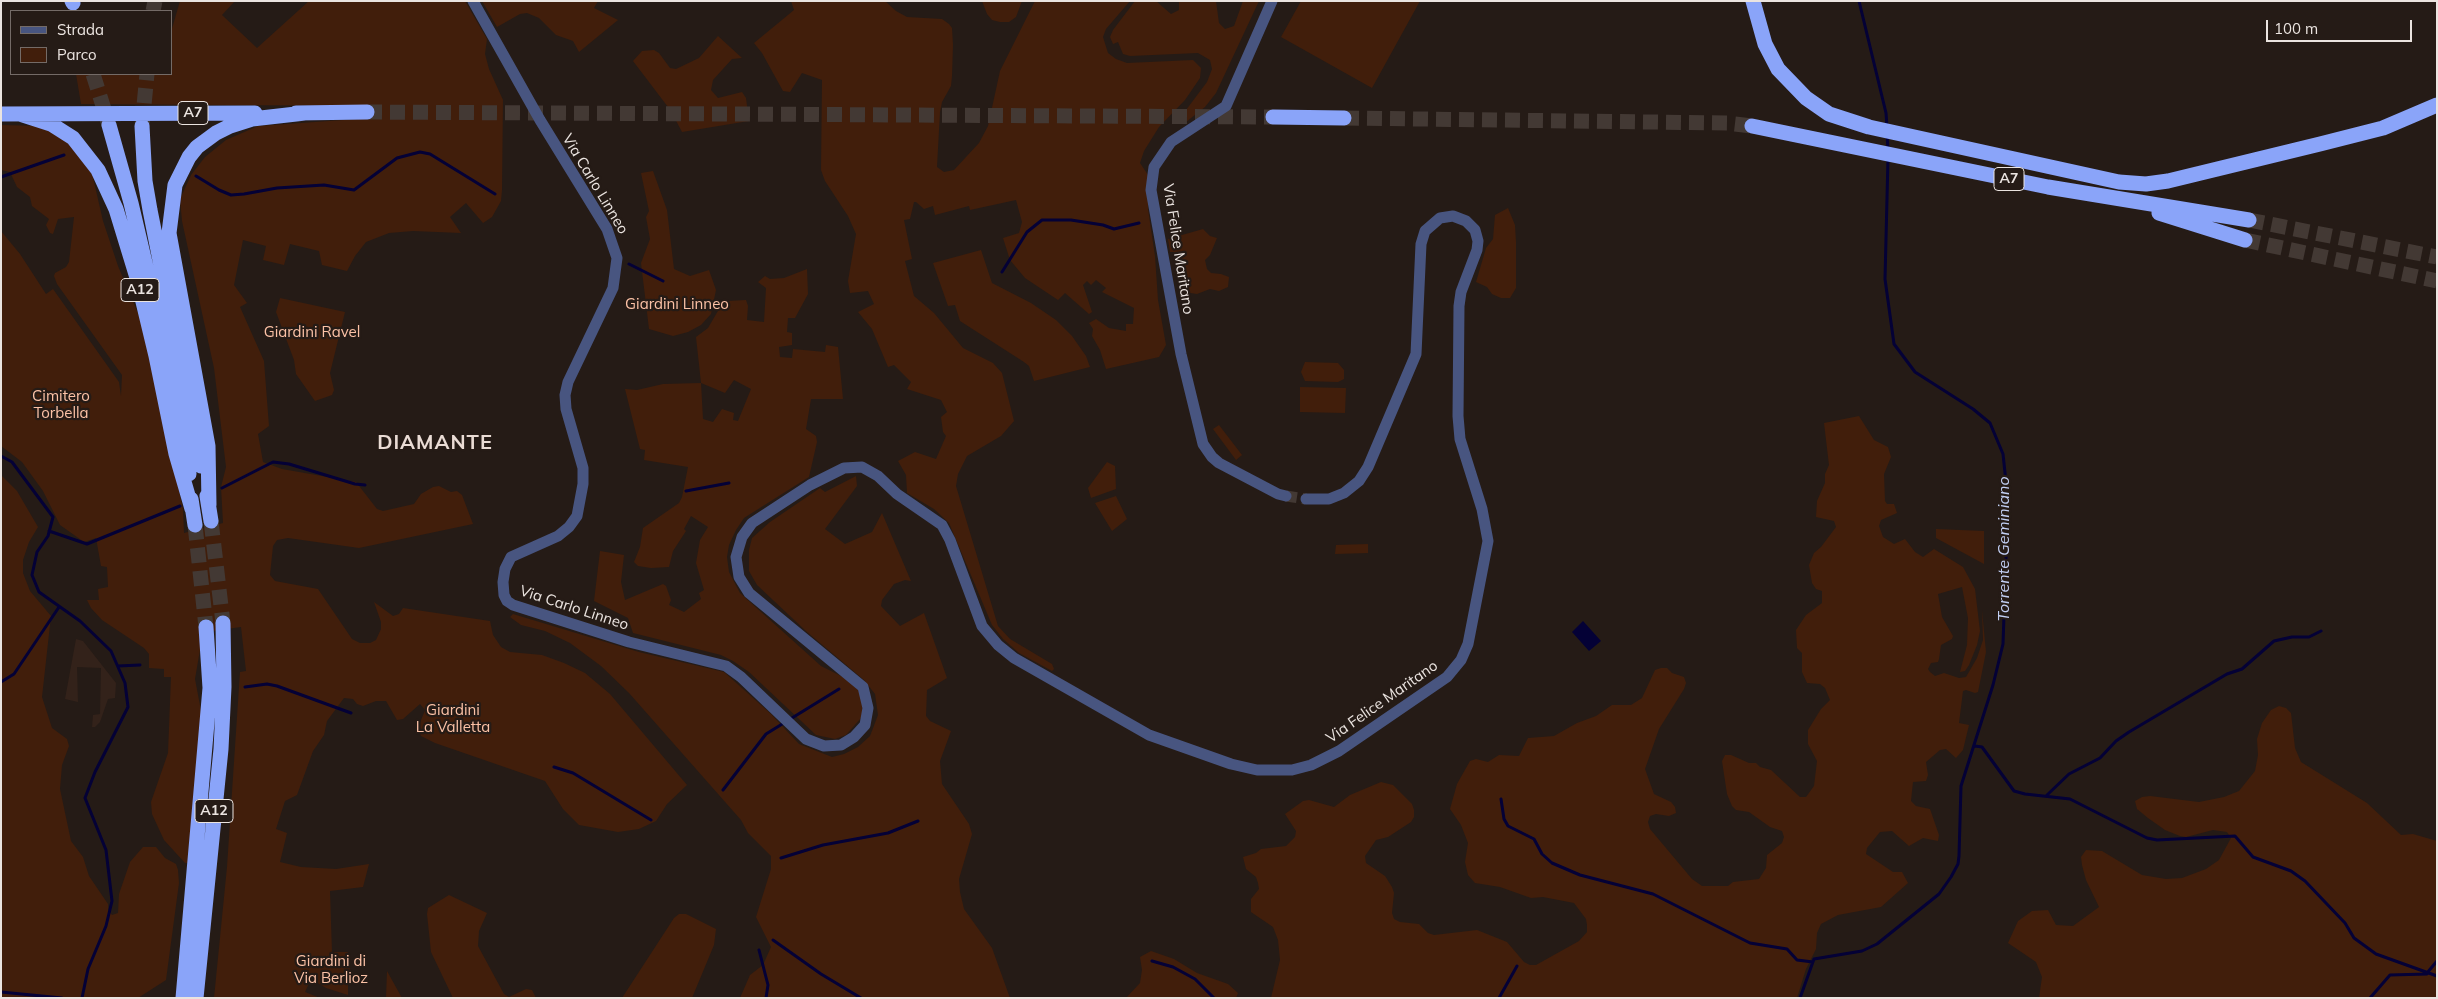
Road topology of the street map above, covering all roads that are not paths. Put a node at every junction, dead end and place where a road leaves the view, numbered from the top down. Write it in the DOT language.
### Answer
graph roads {
  1 [pos="473,1"];
  2 [pos="1272,1"];
  3 [pos="1753,1"];
  4 [pos="2437,105"];
  5 [pos="367,112"];
  6 [pos="305,113"];
  7 [pos="1,114"];
  8 [pos="20,114"];
  9 [pos="1273,117"];
  10 [pos="1344,118"];
  11 [pos="108,125"];
  12 [pos="142,126"];
  13 [pos="1752,126"];
  14 [pos="2087,194"];
  15 [pos="2248,220"];
  16 [pos="2245,240"];
  17 [pos="862,467"];
  18 [pos="1286,496"];
  19 [pos="1306,499"];
  20 [pos="209,505"];
  21 [pos="192,509"];
  22 [pos="212,521"];
  23 [pos="195,525"];
  24 [pos="223,623"];
  25 [pos="206,627"];
  26 [pos="182,998"];
  27 [pos="196,998"];
  1 -- 17 [label="street, Via Carlo Linneo"];
  2 -- 18 [label="street, Via Felice Maritano"];
  3 -- 4 [label="highway, A7"];
  5 -- 6 [label="highway, A7"];
  6 -- 8 [label="highway, A7"];
  6 -- 20 [label="highway"];
  7 -- 8 [label="highway, A7"];
  8 -- 21 [label="highway, A12"];
  9 -- 10 [label="highway"];
  11 -- 21 [label="highway, A12"];
  12 -- 20 [label="highway, A12"];
  13 -- 14 [label="highway, A7"];
  14 -- 15 [label="highway, A7"];
  14 -- 16 [label="highway"];
  17 -- 19 [label="street, Via Felice Maritano"];
  20 -- 22 [label="highway, A12"];
  21 -- 23 [label="highway, A12"];
  24 -- 27 [label="highway, A12"];
  25 -- 26 [label="highway, A12"];
}
